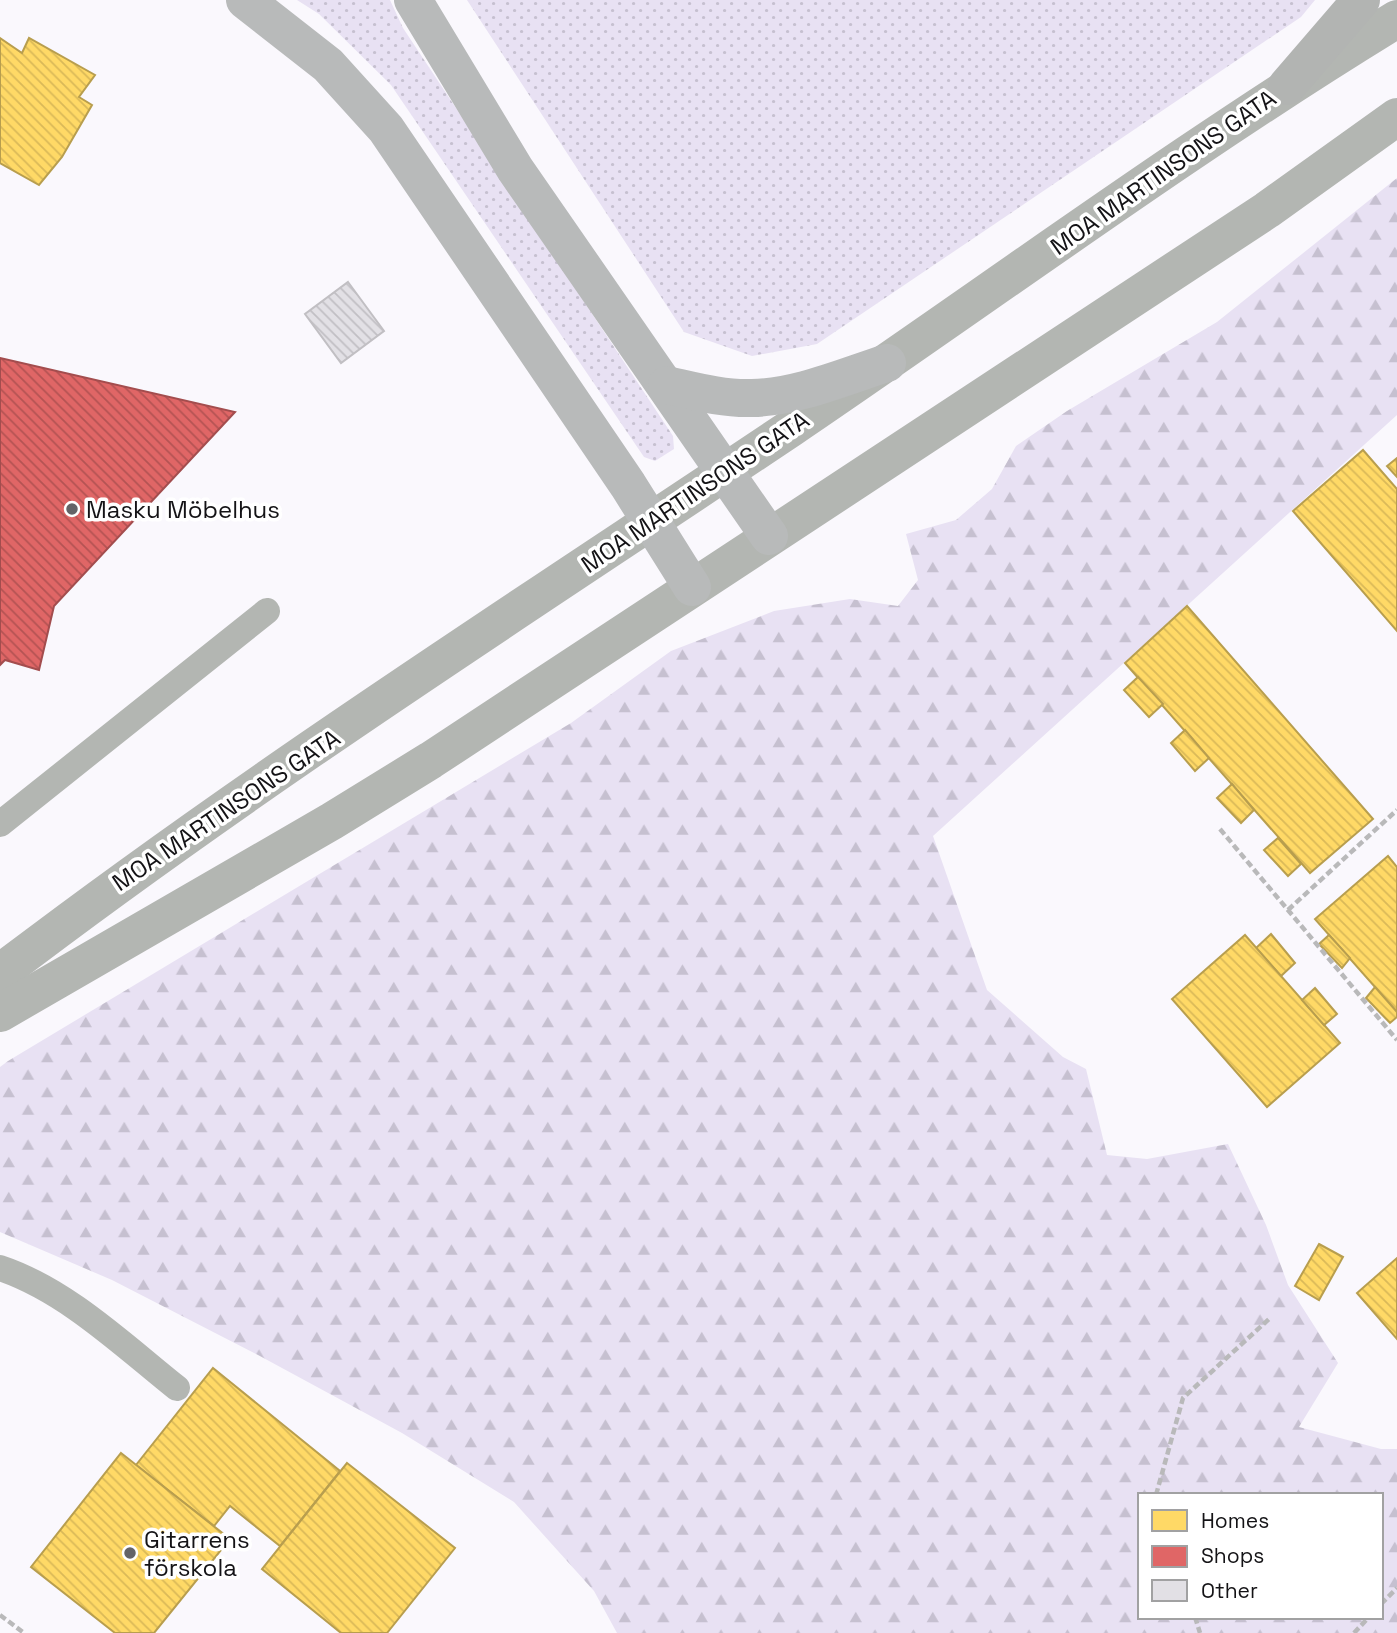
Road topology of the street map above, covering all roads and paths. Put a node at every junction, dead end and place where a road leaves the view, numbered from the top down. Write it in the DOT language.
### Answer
graph roads {
  1 [pos="245,0"];
  2 [pos="413,0"];
  3 [pos="1361,0"];
  4 [pos="1397,19"];
  5 [pos="1287,86"];
  6 [pos="1397,117"];
  7 [pos="887,363"];
  8 [pos="667,385"];
  9 [pos="724,472"];
  10 [pos="652,521"];
  11 [pos="769,536"];
  12 [pos="692,587"];
  13 [pos="267,611"];
  14 [pos="1397,810"];
  15 [pos="0,824"];
  16 [pos="1220,829"];
  17 [pos="1288,910"];
  18 [pos="0,973"];
  19 [pos="0,1013"];
  20 [pos="1397,1040"];
  21 [pos="0,1268"];
  22 [pos="1269,1319"];
  23 [pos="177,1388"];
  24 [pos="1157,1493"];
  25 [pos="1397,1588"];
  26 [pos="1383,1602"];
  27 [pos="0,1615"];
  28 [pos="1367,1619"];
  29 [pos="24,1633"];
  30 [pos="1354,1633"];
  1 -- 10 [label="highway"];
  2 -- 8 [label="highway"];
  3 -- 5 [label="main road"];
  4 -- 5 [label="street, MOA MARTINSONS GATA"];
  5 -- 7 [label="street, MOA MARTINSONS GATA"];
  6 -- 11 [label="street"];
  7 -- 8 [label="highway"];
  7 -- 9 [label="street, MOA MARTINSONS GATA"];
  8 -- 9 [label="highway"];
  9 -- 10 [label="street, MOA MARTINSONS GATA"];
  9 -- 11 [label="highway"];
  10 -- 12 [label="highway"];
  10 -- 18 [label="street, MOA MARTINSONS GATA"];
  11 -- 12 [label="street"];
  12 -- 19 [label="street"];
  13 -- 15 [label="lane"];
  14 -- 17 [label="path"];
  16 -- 17 [label="path"];
  17 -- 20 [label="path"];
  21 -- 23 [label="lane"];
  22 -- 24 [label="path"];
  25 -- 26 [label="path"];
  27 -- 29 [label="path"];
  28 -- 30 [label="path"];
}
